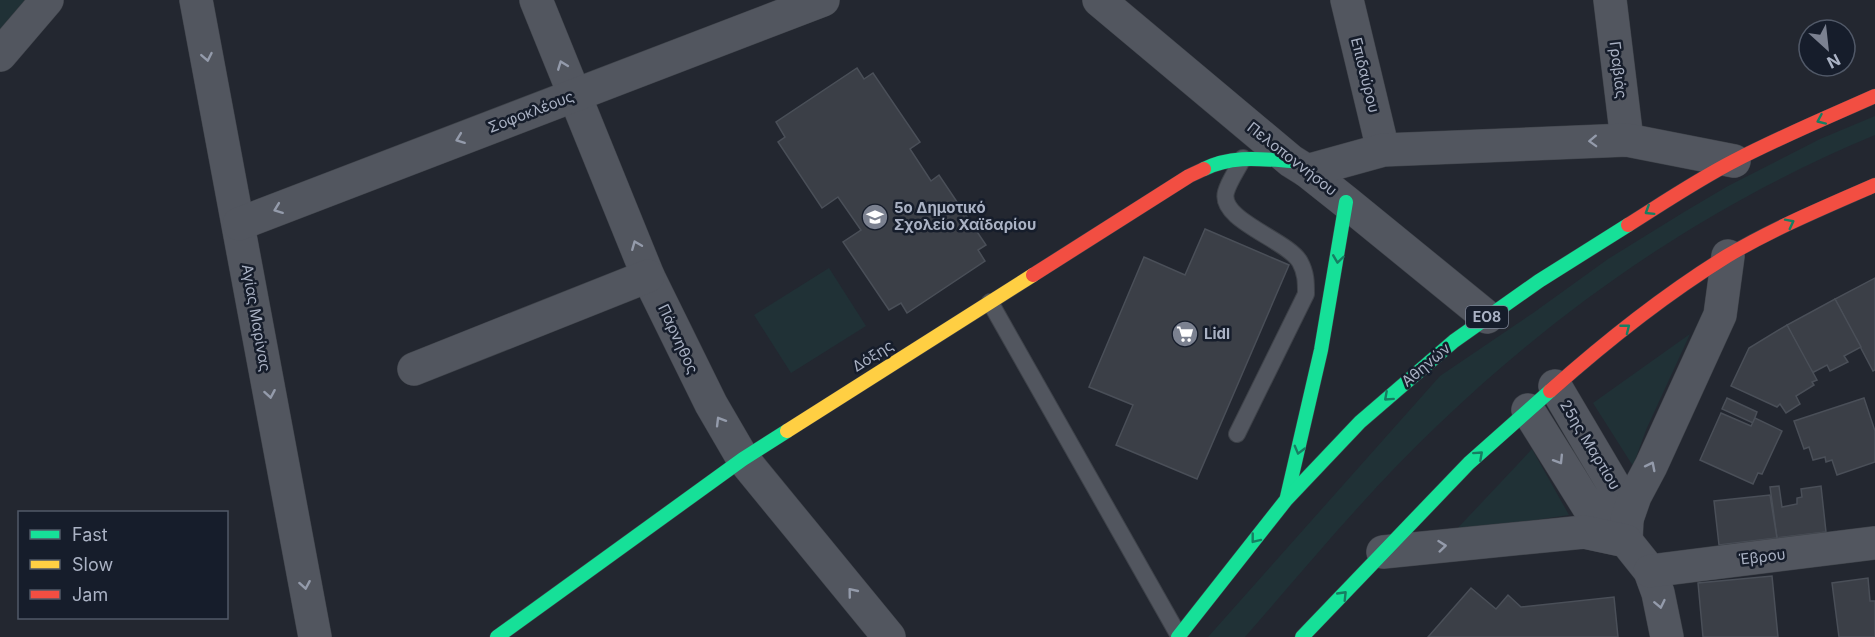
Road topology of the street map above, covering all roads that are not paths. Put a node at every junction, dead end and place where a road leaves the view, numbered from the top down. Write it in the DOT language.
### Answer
graph roads {
  1 [pos="47,0"];
  2 [pos="196,0"];
  3 [pos="536,0"];
  4 [pos="823,0"];
  5 [pos="1099,0"];
  6 [pos="1347,0"];
  7 [pos="1610,0"];
  8 [pos="0,55"];
  9 [pos="574,95"];
  10 [pos="1875,96"];
  11 [pos="1627,140"];
  12 [pos="1383,150"];
  13 [pos="1243,158"];
  14 [pos="1734,161"];
  15 [pos="1299,166"];
  16 [pos="1875,185"];
  17 [pos="1346,201"];
  18 [pos="238,224"];
  19 [pos="1728,256"];
  20 [pos="648,276"];
  21 [pos="990,302"];
  22 [pos="1487,317"];
  23 [pos="414,369"];
  24 [pos="1555,386"];
  25 [pos="1528,410"];
  26 [pos="1237,434"];
  27 [pos="743,459"];
  28 [pos="1286,500"];
  29 [pos="1627,530"];
  30 [pos="1873,543"];
  31 [pos="1383,552"];
  32 [pos="1650,571"];
  33 [pos="1179,636"];
  34 [pos="315,637"];
  35 [pos="497,637"];
  36 [pos="889,637"];
  37 [pos="1302,637"];
  38 [pos="1666,637"];
  1 -- 8 [label="street"];
  2 -- 18 [label="street, Αγίας Μαρίνας, one-way"];
  9 -- 3 [label="street, Πάρνηθος, one-way"];
  4 -- 9 [label="street, Σοφοκλέους"];
  5 -- 15 [label="street, Πελοποννήσου"];
  6 -- 12 [label="street, Επιδαύρου"];
  7 -- 11 [label="street, Γραβιάς"];
  9 -- 18 [label="street, Σοφοκλέους, one-way"];
  20 -- 9 [label="street, Πάρνηθος, one-way"];
  10 -- 14 [label="main road, Αθηνών / ΕΟ8, one-way"];
  11 -- 12 [label="street, one-way"];
  11 -- 14 [label="street"];
  12 -- 15 [label="street"];
  13 -- 15 [label="main road, Δόξης"];
  13 -- 21 [label="main road, Δόξης"];
  13 -- 26 [label="lane"];
  14 -- 22 [label="main road, Αθηνών / ΕΟ8, one-way"];
  15 -- 17 [label="street, Πελοποννήσου"];
  19 -- 16 [label="main road, one-way"];
  17 -- 22 [label="street, Πελοποννήσου"];
  17 -- 28 [label="main road, one-way"];
  18 -- 34 [label="street, Αγίας Μαρίνας, one-way"];
  24 -- 19 [label="main road, one-way"];
  29 -- 19 [label="street, one-way"];
  20 -- 23 [label="street"];
  27 -- 20 [label="street, Πάρνηθος, one-way"];
  21 -- 27 [label="main road, Δόξης"];
  21 -- 33 [label="lane"];
  22 -- 28 [label="main road, Αθηνών / ΕΟ8, one-way"];
  24 -- 25 [label="main road"];
  24 -- 29 [label="street, 25ης Μαρτίου"];
  25 -- 29 [label="street, 25ης Μαρτίου, one-way"];
  31 -- 25 [label="main road, one-way"];
  27 -- 35 [label="main road, Δόξης"];
  36 -- 27 [label="street, Πάρνηθος, one-way"];
  28 -- 33 [label="main road, Αθηνών / ΕΟ8, one-way"];
  31 -- 29 [label="street, one-way"];
  29 -- 32 [label="street, 25ης Μαρτίου"];
  30 -- 32 [label="street, Έβρου"];
  37 -- 31 [label="main road, one-way"];
  32 -- 38 [label="street, 25ης Μαρτίου, one-way"];
}
